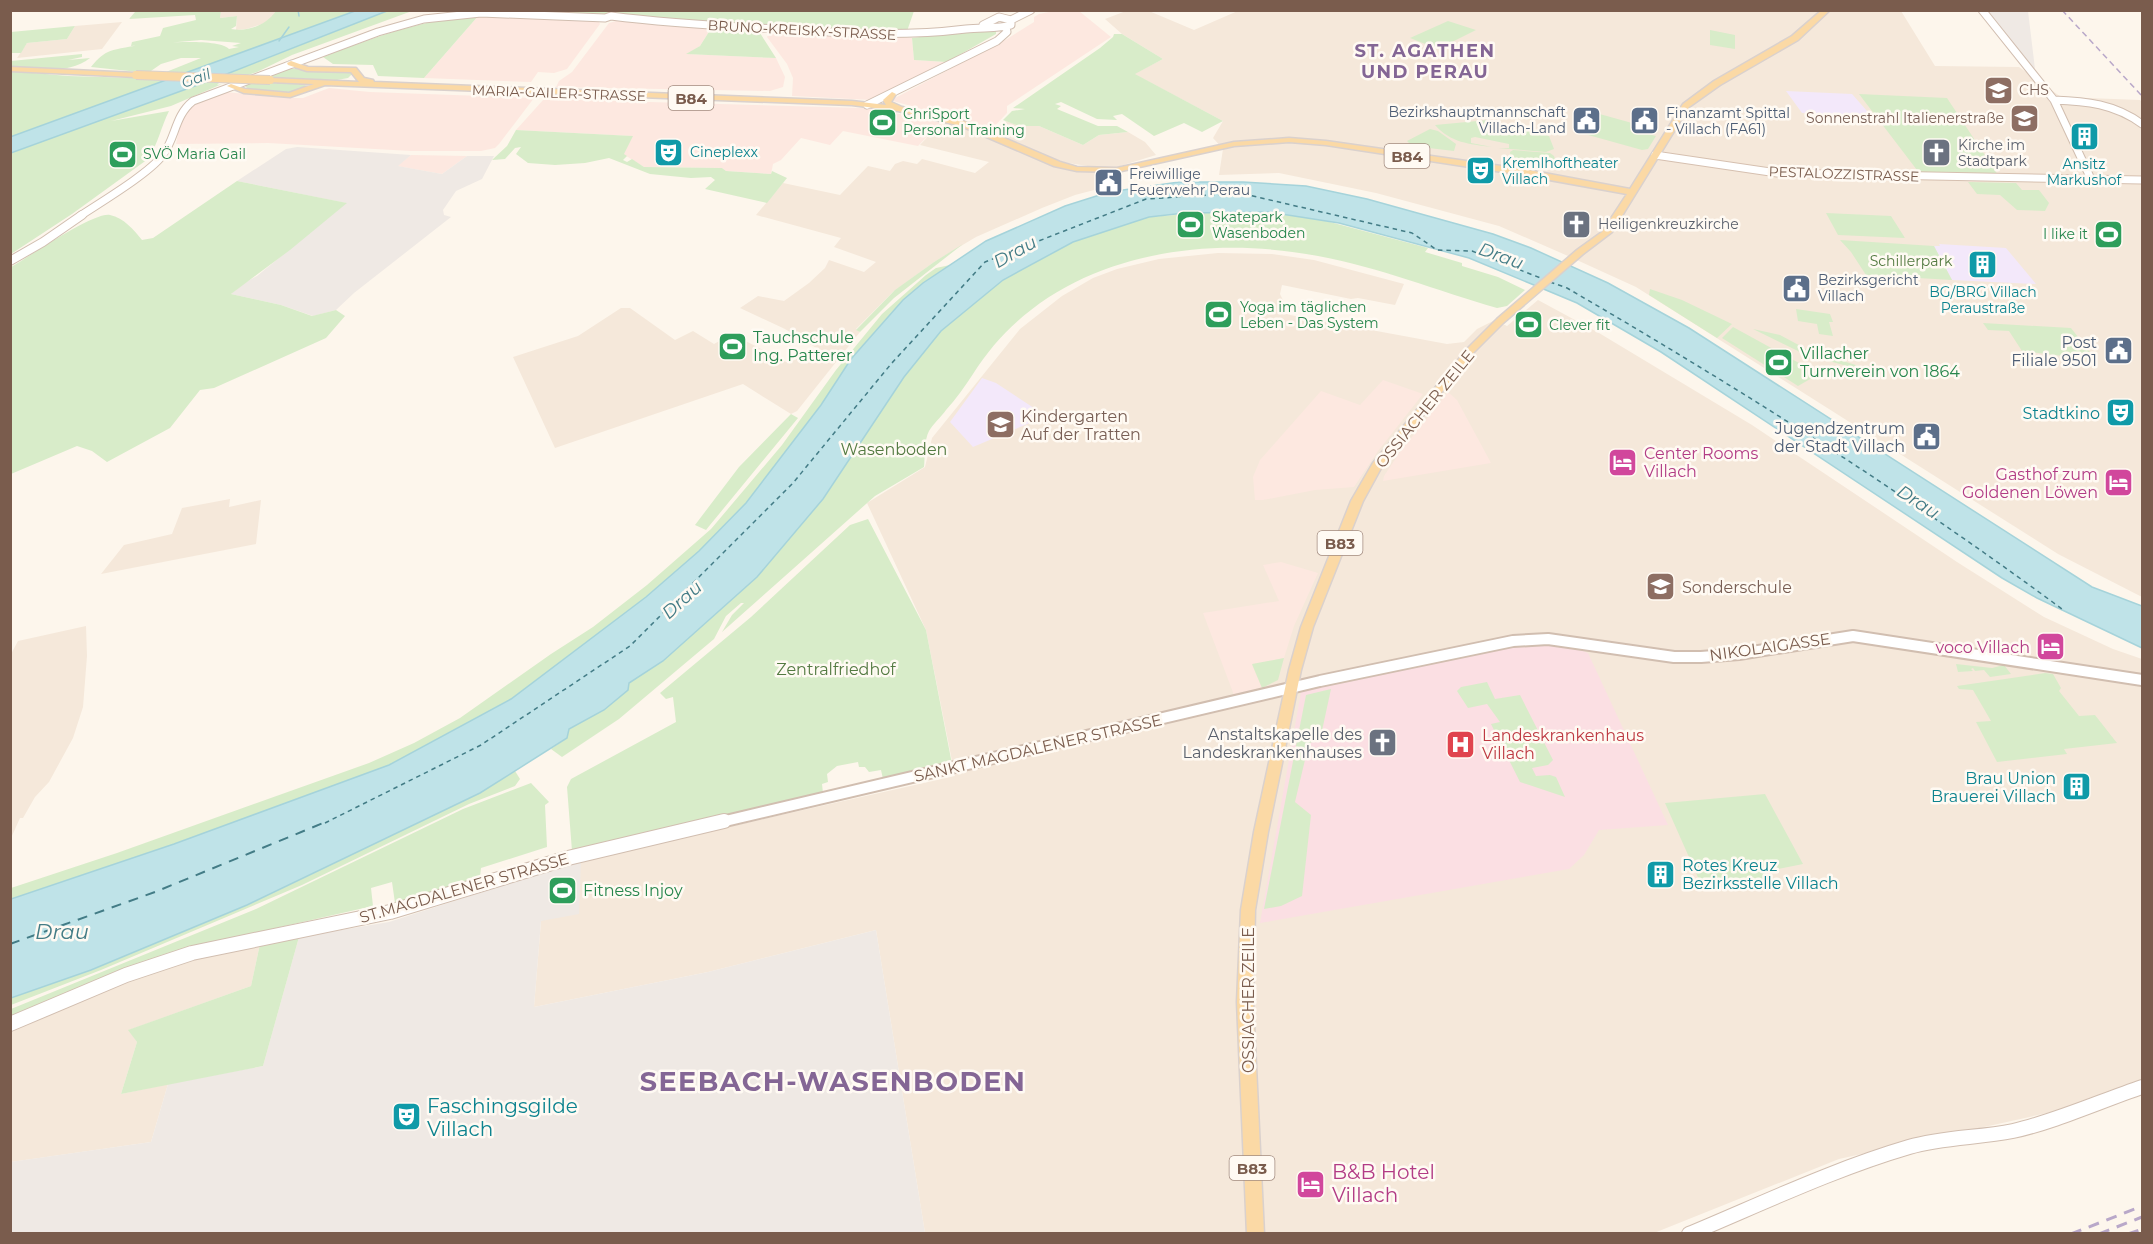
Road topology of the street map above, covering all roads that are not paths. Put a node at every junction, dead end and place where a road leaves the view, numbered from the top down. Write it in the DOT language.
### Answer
graph roads {
  1 [pos="1024,10"];
  2 [pos="1031,10"];
  3 [pos="1827,10"];
  4 [pos="1982,10"];
  5 [pos="611,16"];
  6 [pos="1009,19"];
  7 [pos="990,25"];
  8 [pos="1003,28"];
  9 [pos="291,63"];
  10 [pos="10,69"];
  11 [pos="357,73"];
  12 [pos="284,80"];
  13 [pos="336,82"];
  14 [pos="390,85"];
  15 [pos="231,86"];
  16 [pos="308,90"];
  17 [pos="892,94"];
  18 [pos="2051,97"];
  19 [pos="867,105"];
  20 [pos="916,113"];
  21 [pos="2142,124"];
  22 [pos="1655,155"];
  23 [pos="2091,179"];
  24 [pos="2142,180"];
  25 [pos="1632,192"];
  26 [pos="10,261"];
  27 [pos="2142,680"];
  28 [pos="1291,688"];
  29 [pos="855,791"];
  30 [pos="10,1024"];
  31 [pos="2142,1086"];
  32 [pos="1256,1233"];
  33 [pos="1689,1233"];
  1 -- 6 [label="street, BRUNO-KREISKY-STRASSE"];
  2 -- 6 [label="street, BRUNO-KREISKY-STRASSE"];
  3 -- 22 [label="main road, OSSIACHER ZEILE / B83"];
  4 -- 18 [label="street"];
  5 -- 7 [label="street, BRUNO-KREISKY-STRASSE"];
  5 -- 9 [label="street, BRUNO-KREISKY-STRASSE"];
  6 -- 7 [label="street, BRUNO-KREISKY-STRASSE"];
  6 -- 8 [label="street, BRUNO-KREISKY-STRASSE"];
  7 -- 8 [label="street, BRUNO-KREISKY-STRASSE"];
  8 -- 17 [label="street, BRUNO-KREISKY-STRASSE"];
  9 -- 11 [label="main road"];
  9 -- 15 [label="street, BRUNO-KREISKY-STRASSE"];
  10 -- 12 [label="main road, MARIA-GAILER-STRASSE / B84, bridge"];
  11 -- 13 [label="main road"];
  11 -- 14 [label="main road"];
  12 -- 13 [label="main road, MARIA-GAILER-STRASSE / B84"];
  12 -- 16 [label="main road"];
  13 -- 14 [label="main road, MARIA-GAILER-STRASSE / B84"];
  13 -- 16 [label="main road"];
  14 -- 19 [label="main road, MARIA-GAILER-STRASSE / B84"];
  15 -- 16 [label="main road"];
  15 -- 26 [label="street, BRUNO-KREISKY-STRASSE"];
  17 -- 19 [label="street, BRUNO-KREISKY-STRASSE"];
  17 -- 20 [label="main road"];
  18 -- 21 [label="street"];
  18 -- 23 [label="street"];
  19 -- 20 [label="main road, MARIA-GAILER-STRASSE / B84"];
  20 -- 25 [label="main road, MARIA-GAILER-STRASSE / B84"];
  22 -- 23 [label="street, PESTALOZZISTRASSE"];
  22 -- 25 [label="main road, OSSIACHER ZEILE / B83"];
  23 -- 24 [label="street, PESTALOZZISTRASSE"];
  25 -- 28 [label="main road, OSSIACHER ZEILE / B83"];
  27 -- 28 [label="street, NIKOLAIGASSE"];
  28 -- 29 [label="street, SANKT MAGDALENER STRASSE"];
  28 -- 32 [label="main road, OSSIACHER ZEILE / B83"];
  29 -- 30 [label="street, ST.MAGDALENER STRASSE"];
  31 -- 33 [label="street"];
}
